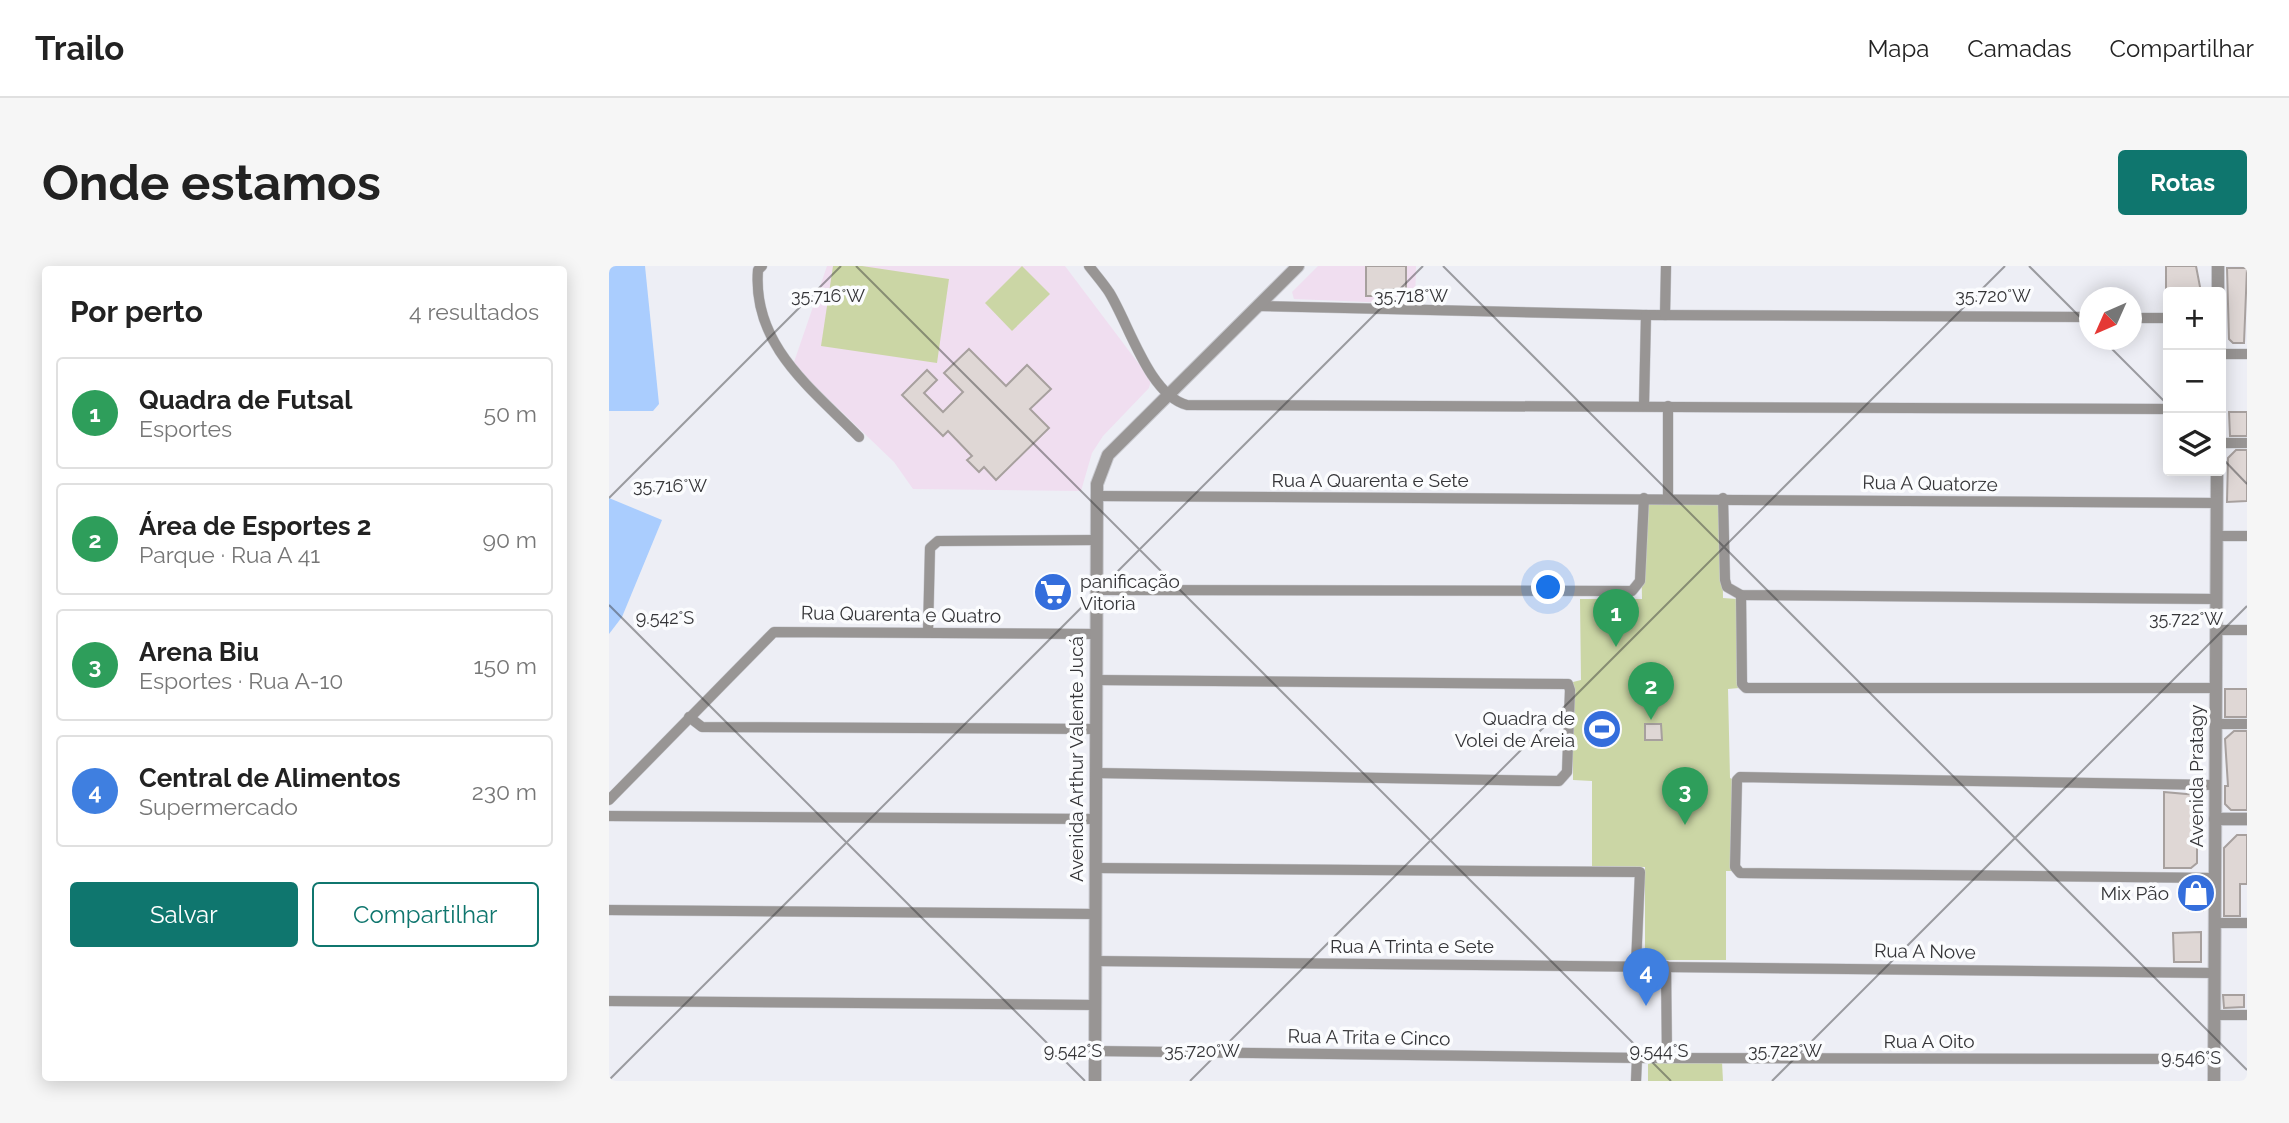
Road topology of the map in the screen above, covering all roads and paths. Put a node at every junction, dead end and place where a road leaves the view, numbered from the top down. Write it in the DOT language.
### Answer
graph roads {
  1 [pos="762,266"];
  2 [pos="1089,266"];
  3 [pos="1298,266"];
  4 [pos="1666,266"];
  5 [pos="2218,266"];
  6 [pos="2218,287"];
  7 [pos="1258,306"];
  8 [pos="1646,315"];
  9 [pos="1665,315"];
  10 [pos="2079,317"];
  11 [pos="2142,318"];
  12 [pos="2163,318"];
  13 [pos="2226,354"];
  14 [pos="2247,354"];
  15 [pos="1167,394"];
  16 [pos="1644,405"];
  17 [pos="1668,406"];
  18 [pos="2163,409"];
  19 [pos="859,436"];
  20 [pos="2226,443"];
  21 [pos="2247,443"];
  22 [pos="2217,476"];
  23 [pos="1096,496"];
  24 [pos="1644,498"];
  25 [pos="1723,498"];
  26 [pos="1668,499"];
  27 [pos="2217,503"];
  28 [pos="2217,536"];
  29 [pos="2247,536"];
  30 [pos="1096,540"];
  31 [pos="1096,590"];
  32 [pos="1741,595"];
  33 [pos="2216,599"];
  34 [pos="2216,630"];
  35 [pos="2247,630"];
  36 [pos="927,632"];
  37 [pos="1096,634"];
  38 [pos="1096,680"];
  39 [pos="2216,688"];
  40 [pos="689,717"];
  41 [pos="2216,724"];
  42 [pos="2247,724"];
  43 [pos="1096,729"];
  44 [pos="1096,773"];
  45 [pos="2215,785"];
  46 [pos="609,800"];
  47 [pos="609,816"];
  48 [pos="1095,819"];
  49 [pos="2215,819"];
  50 [pos="2247,819"];
  51 [pos="1095,869"];
  52 [pos="2215,878"];
  53 [pos="609,910"];
  54 [pos="1095,914"];
  55 [pos="2214,923"];
  56 [pos="2247,923"];
  57 [pos="1095,961"];
  58 [pos="1636,965"];
  59 [pos="1666,966"];
  60 [pos="2214,973"];
  61 [pos="609,1001"];
  62 [pos="1095,1006"];
  63 [pos="2214,1015"];
  64 [pos="2247,1015"];
  65 [pos="1095,1051"];
  66 [pos="1640,1058"];
  67 [pos="1667,1058"];
  68 [pos="2214,1059"];
  69 [pos="1095,1081"];
  70 [pos="1636,1081"];
  71 [pos="2214,1081"];
  1 -- 19 [label="street"];
  2 -- 15 [label="street"];
  3 -- 7 [label="street, Avenida Arthur Valente Jucá"];
  4 -- 9 [label="street"];
  5 -- 6 [label="street"];
  7 -- 8 [label="street"];
  7 -- 15 [label="street, Avenida Arthur Valente Jucá"];
  8 -- 9 [label="street"];
  8 -- 16 [label="street"];
  9 -- 10 [label="street"];
  11 -- 12 [label="street"];
  13 -- 14 [label="street"];
  15 -- 16 [label="street"];
  15 -- 23 [label="street, Avenida Arthur Valente Jucá"];
  16 -- 17 [label="street"];
  17 -- 18 [label="street"];
  17 -- 26 [label="street"];
  20 -- 21 [label="street"];
  22 -- 27 [label="street, Avenida Pratagy"];
  23 -- 24 [label="street, Rua A Quarenta e Sete"];
  23 -- 30 [label="street, Avenida Arthur Valente Jucá"];
  24 -- 26 [label="street, Rua A Quatorze"];
  24 -- 31 [label="street"];
  25 -- 26 [label="street, Rua A Quatorze"];
  25 -- 27 [label="street, Rua A Quatorze"];
  25 -- 32 [label="street"];
  27 -- 28 [label="street, Avenida Pratagy"];
  28 -- 29 [label="street"];
  28 -- 33 [label="street, Avenida Pratagy"];
  30 -- 31 [label="street, Avenida Arthur Valente Jucá"];
  30 -- 36 [label="street"];
  31 -- 37 [label="street, Avenida Arthur Valente Jucá"];
  32 -- 33 [label="street"];
  32 -- 39 [label="street"];
  33 -- 34 [label="street, Avenida Pratagy"];
  34 -- 35 [label="street"];
  34 -- 39 [label="street, Avenida Pratagy"];
  36 -- 37 [label="street, Rua Quarenta e Quatro"];
  36 -- 40 [label="street, Rua Quarenta e Quatro"];
  37 -- 38 [label="street, Avenida Arthur Valente Jucá"];
  38 -- 43 [label="street, Avenida Arthur Valente Jucá"];
  38 -- 44 [label="street"];
  39 -- 41 [label="street, Avenida Pratagy"];
  40 -- 43 [label="street"];
  40 -- 46 [label="street, Rua Quarenta e Quatro"];
  41 -- 42 [label="street"];
  41 -- 45 [label="street, Avenida Pratagy"];
  43 -- 44 [label="street, Avenida Arthur Valente Jucá"];
  44 -- 48 [label="street, Avenida Arthur Valente Jucá"];
  45 -- 49 [label="street, Avenida Pratagy"];
  45 -- 52 [label="street"];
  47 -- 48 [label="street"];
  48 -- 51 [label="street, Avenida Arthur Valente Jucá"];
  49 -- 50 [label="street"];
  49 -- 52 [label="street, Avenida Pratagy"];
  51 -- 54 [label="street, Avenida Arthur Valente Jucá"];
  51 -- 58 [label="street"];
  52 -- 55 [label="street, Avenida Pratagy"];
  53 -- 54 [label="street"];
  54 -- 57 [label="street, Avenida Arthur Valente Jucá"];
  55 -- 56 [label="street"];
  55 -- 60 [label="street, Avenida Pratagy"];
  57 -- 58 [label="street, Rua A Trinta e Sete"];
  57 -- 62 [label="street, Avenida Arthur Valente Jucá"];
  58 -- 59 [label="street, Rua A Nove"];
  59 -- 60 [label="street, Rua A Nove"];
  59 -- 67 [label="street"];
  60 -- 63 [label="street, Avenida Pratagy"];
  61 -- 62 [label="street"];
  62 -- 65 [label="street, Avenida Arthur Valente Jucá"];
  63 -- 64 [label="street"];
  63 -- 68 [label="street, Avenida Pratagy"];
  65 -- 66 [label="street, Rua A Trita e Cinco"];
  65 -- 69 [label="street, Avenida Arthur Valente Jucá"];
  66 -- 67 [label="street, Rua A Oito"];
  66 -- 70 [label="street"];
  67 -- 68 [label="street, Rua A Oito"];
  68 -- 71 [label="street, Avenida Pratagy"];
}
